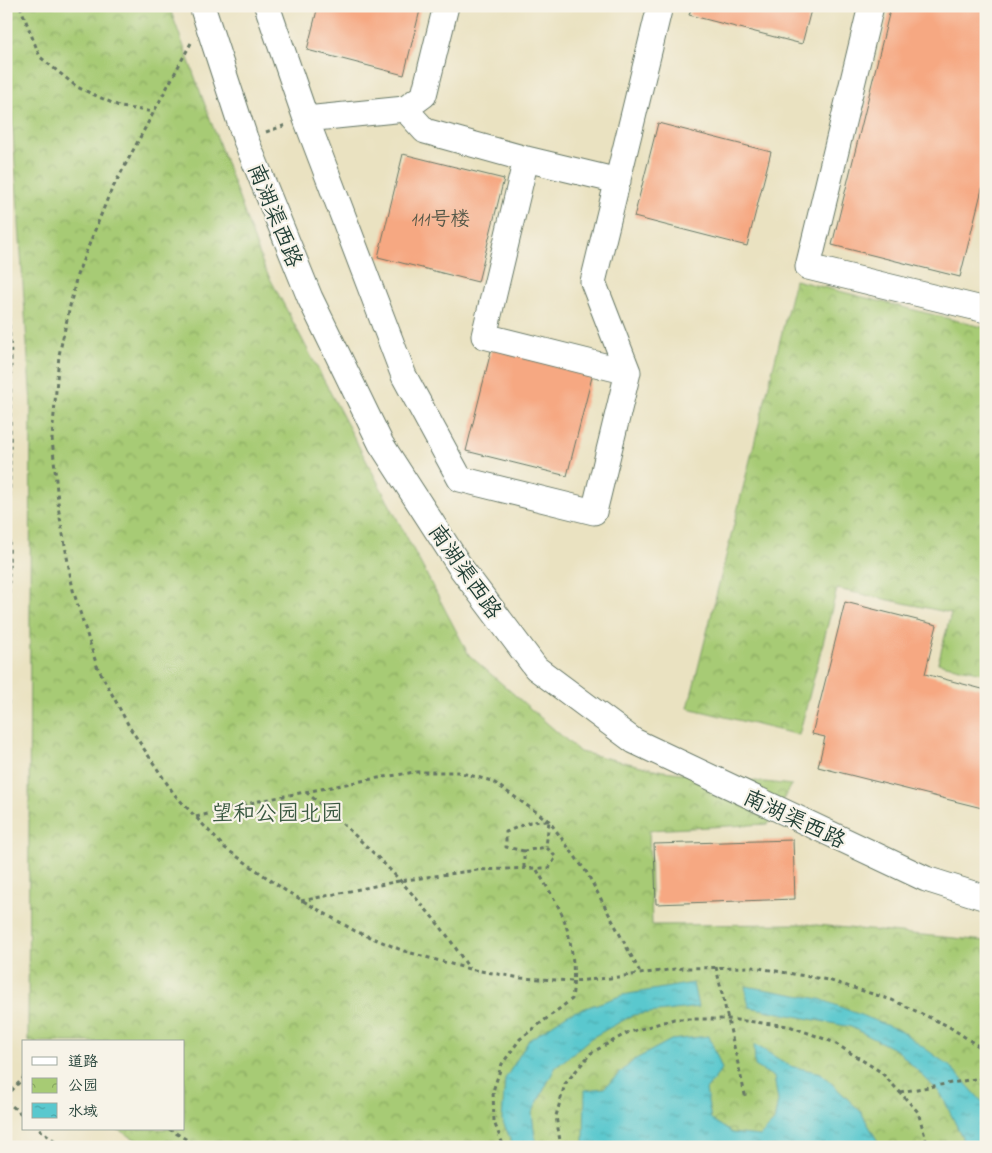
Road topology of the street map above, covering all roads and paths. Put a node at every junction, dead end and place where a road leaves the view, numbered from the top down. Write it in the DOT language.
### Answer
graph roads {
  1 [pos="20,6"];
  2 [pos="268,6"];
  3 [pos="446,6"];
  4 [pos="660,6"];
  5 [pos="871,6"];
  6 [pos="204,11"];
  7 [pos="406,109"];
  8 [pos="154,112"];
  9 [pos="306,119"];
  10 [pos="245,138"];
  11 [pos="526,159"];
  12 [pos="618,180"];
  13 [pos="6,277"];
  14 [pos="986,310"];
  15 [pos="628,372"];
  16 [pos="306,792"];
  17 [pos="196,817"];
  18 [pos="549,821"];
  19 [pos="546,848"];
  20 [pos="524,851"];
  21 [pos="524,868"];
  22 [pos="536,868"];
  23 [pos="399,881"];
  24 [pos="986,898"];
  25 [pos="302,900"];
  26 [pos="6,919"];
  27 [pos="716,967"];
  28 [pos="469,969"];
  29 [pos="641,974"];
  30 [pos="574,981"];
  31 [pos="728,1019"];
  32 [pos="986,1051"];
  33 [pos="986,1076"];
  34 [pos="22,1079"];
  35 [pos="899,1092"];
  36 [pos="6,1099"];
  37 [pos="746,1099"];
  38 [pos="22,1114"];
  39 [pos="40,1130"];
  40 [pos="171,1130"];
  41 [pos="63,1147"];
  42 [pos="198,1147"];
  43 [pos="504,1147"];
  44 [pos="560,1147"];
  45 [pos="928,1147"];
  1 -- 8 [label="path"];
  2 -- 9 [label="street"];
  3 -- 7 [label="street"];
  4 -- 12 [label="street"];
  5 -- 14 [label="street"];
  6 -- 8 [label="path"];
  6 -- 10 [label="street, 南湖渠西路"];
  7 -- 9 [label="street"];
  7 -- 11 [label="street"];
  8 -- 17 [label="path"];
  9 -- 10 [label="path"];
  9 -- 15 [label="street"];
  10 -- 24 [label="street, 南湖渠西路"];
  11 -- 12 [label="street"];
  11 -- 15 [label="street"];
  12 -- 15 [label="street"];
  13 -- 26 [label="path"];
  16 -- 17 [label="path"];
  16 -- 18 [label="path"];
  16 -- 23 [label="path"];
  17 -- 25 [label="path"];
  18 -- 19 [label="path"];
  18 -- 20 [label="path"];
  18 -- 29 [label="path"];
  19 -- 20 [label="path"];
  19 -- 22 [label="path"];
  20 -- 21 [label="path"];
  21 -- 22 [label="path"];
  21 -- 23 [label="path"];
  22 -- 30 [label="path"];
  23 -- 25 [label="path"];
  23 -- 28 [label="path"];
  25 -- 28 [label="path"];
  27 -- 29 [label="path"];
  27 -- 31 [label="path"];
  27 -- 32 [label="path"];
  28 -- 30 [label="path"];
  29 -- 30 [label="path"];
  30 -- 43 [label="path"];
  31 -- 35 [label="path"];
  31 -- 37 [label="path"];
  31 -- 44 [label="path"];
  33 -- 35 [label="path"];
  34 -- 36 [label="path"];
  35 -- 45 [label="path"];
  36 -- 38 [label="path"];
  39 -- 41 [label="path"];
  40 -- 42 [label="path"];
}
